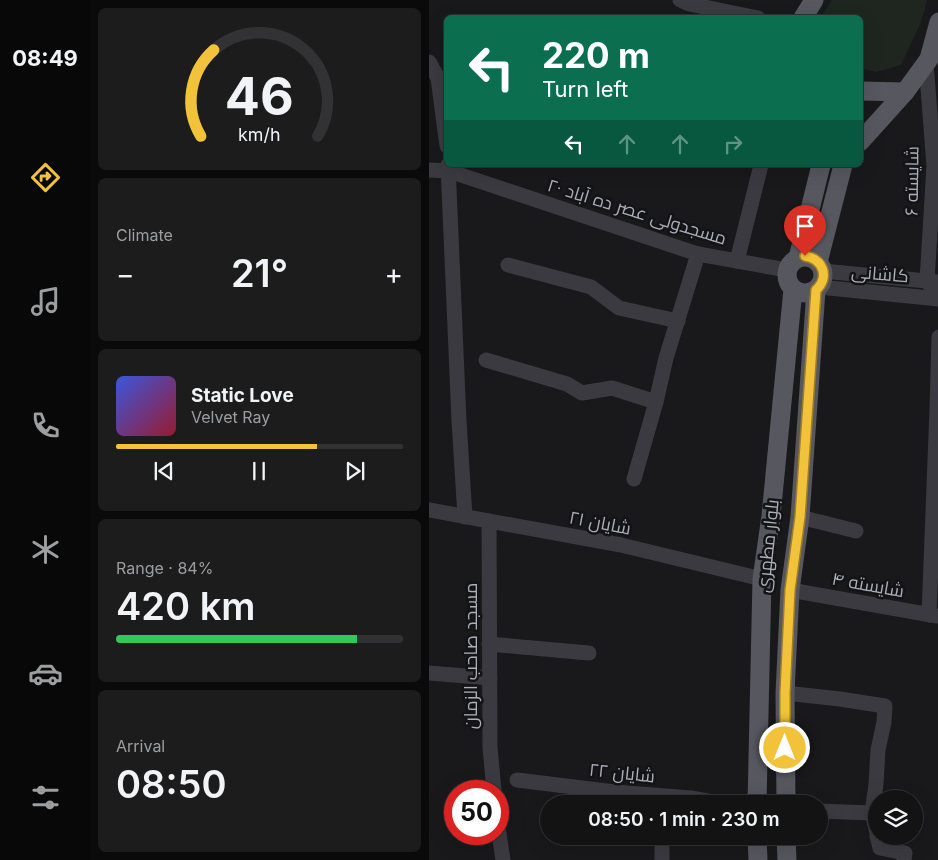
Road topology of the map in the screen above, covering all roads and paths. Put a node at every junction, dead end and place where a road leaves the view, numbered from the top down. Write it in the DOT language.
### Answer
graph roads {
  1 [pos="680,0"];
  2 [pos="814,0"];
  3 [pos="743,15"];
  4 [pos="805,15"];
  5 [pos="938,22"];
  6 [pos="429,62"];
  7 [pos="926,62"];
  8 [pos="863,91"];
  9 [pos="905,92"];
  10 [pos="444,123"];
  11 [pos="863,139"];
  12 [pos="760,167"];
  13 [pos="820,167"];
  14 [pos="843,167"];
  15 [pos="448,168"];
  16 [pos="429,170"];
  17 [pos="698,254"];
  18 [pos="737,261"];
  19 [pos="793,264"];
  20 [pos="508,265"];
  21 [pos="819,278"];
  22 [pos="932,282"];
  23 [pos="793,289"];
  24 [pos="938,298"];
  25 [pos="677,322"];
  26 [pos="938,337"];
  27 [pos="486,360"];
  28 [pos="656,402"];
  29 [pos="634,479"];
  30 [pos="429,510"];
  31 [pos="465,517"];
  32 [pos="800,517"];
  33 [pos="489,521"];
  34 [pos="856,531"];
  35 [pos="762,579"];
  36 [pos="790,590"];
  37 [pos="933,616"];
  38 [pos="489,644"];
  39 [pos="589,653"];
  40 [pos="429,673"];
  41 [pos="490,678"];
  42 [pos="785,693"];
  43 [pos="493,780"];
  44 [pos="517,780"];
  45 [pos="875,790"];
  46 [pos="633,795"];
  47 [pos="757,795"];
  48 [pos="786,795"];
  49 [pos="828,811"];
  50 [pos="868,813"];
  51 [pos="501,845"];
  52 [pos="662,845"];
  53 [pos="757,845"];
  54 [pos="786,845"];
  55 [pos="879,845"];
  56 [pos="503,860"];
  57 [pos="662,860"];
  58 [pos="758,860"];
  59 [pos="787,860"];
  60 [pos="904,860"];
  1 -- 3 [label="street"];
  2 -- 4 [label="main road"];
  5 -- 7 [label="main road"];
  6 -- 10 [label="street"];
  7 -- 9 [label="main road"];
  7 -- 22 [label="street, شایسته ۶"];
  8 -- 9 [label="main road"];
  9 -- 11 [label="main road"];
  12 -- 18 [label="street"];
  13 -- 19 [label="main road"];
  14 -- 21 [label="main road, بلوار مطهری"];
  15 -- 16 [label="street, مسجدولی عصر ده آباد ۲۰"];
  15 -- 17 [label="street, مسجدولی عصر ده آباد ۲۰"];
  15 -- 31 [label="street"];
  17 -- 18 [label="street, مسجدولی عصر ده آباد ۲۰"];
  17 -- 25 [label="street"];
  18 -- 19 [label="street, مسجدولی عصر ده آباد ۲۰"];
  19 -- 21 [label="main road"];
  19 -- 23 [label="main road"];
  20 -- 25 [label="street"];
  21 -- 22 [label="street, کاشانی"];
  21 -- 23 [label="main road"];
  21 -- 24 [label="street, کاشانی"];
  21 -- 32 [label="main road, بلوار مطهری"];
  22 -- 24 [label="street"];
  23 -- 35 [label="main road, بلوار مطهری"];
  25 -- 28 [label="street"];
  26 -- 37 [label="street"];
  27 -- 28 [label="street"];
  28 -- 29 [label="street"];
  30 -- 31 [label="street, شایان ۲۱"];
  31 -- 33 [label="street, شایان ۲۱"];
  32 -- 34 [label="street"];
  32 -- 36 [label="main road, بلوار مطهری"];
  33 -- 35 [label="street, شایان ۲۱"];
  33 -- 38 [label="street, مسجد صاحب الزمان"];
  35 -- 47 [label="main road, بلوار مطهری"];
  36 -- 37 [label="street, شایسته ۴"];
  36 -- 42 [label="main road, بلوار مطهری"];
  38 -- 39 [label="street"];
  38 -- 41 [label="street, مسجد صاحب الزمان"];
  40 -- 41 [label="street"];
  41 -- 43 [label="street, مسجد صاحب الزمان"];
  42 -- 45 [label="street"];
  42 -- 48 [label="main road, بلوار مطهری"];
  44 -- 46 [label="street, شایان ۲۲"];
  49 -- 50 [label="street"];
  51 -- 56 [label="street"];
  52 -- 57 [label="street"];
  53 -- 58 [label="main road"];
  54 -- 59 [label="main road"];
  55 -- 60 [label="street"];
}
